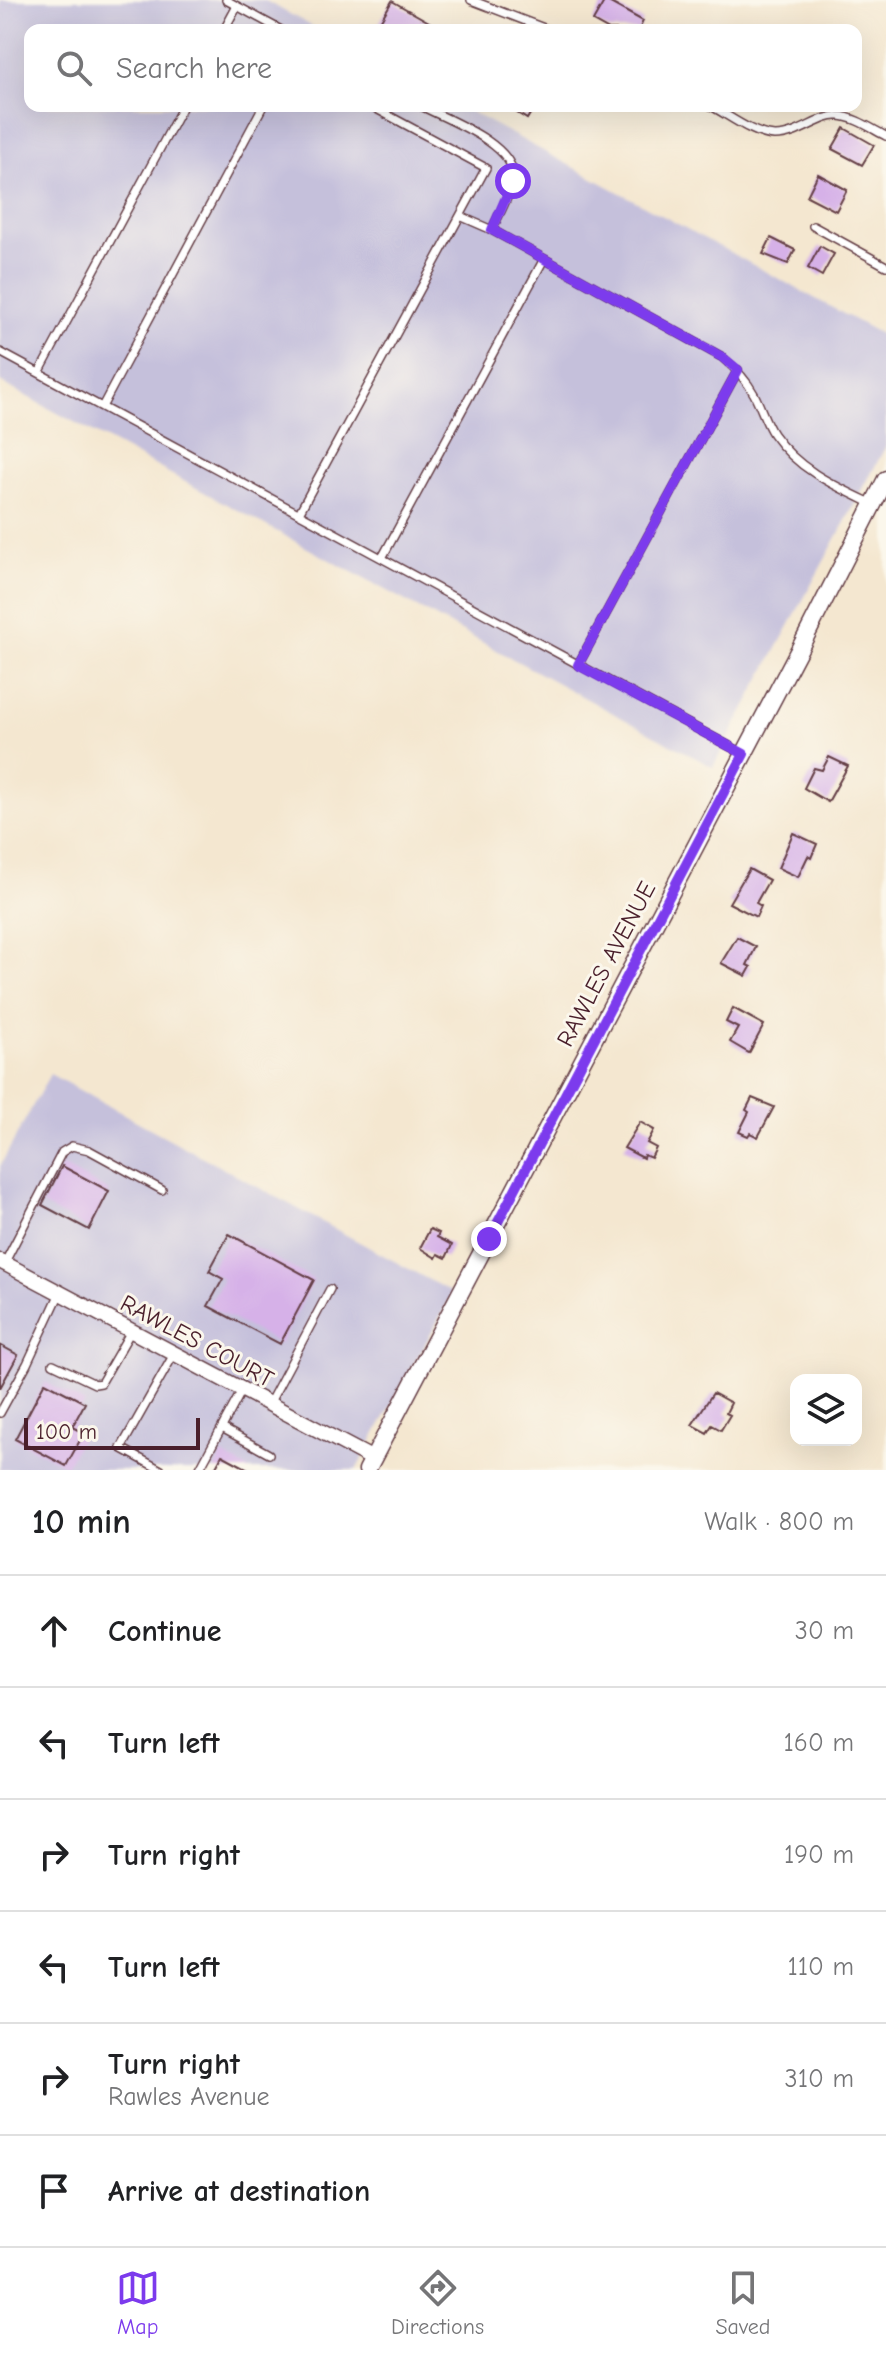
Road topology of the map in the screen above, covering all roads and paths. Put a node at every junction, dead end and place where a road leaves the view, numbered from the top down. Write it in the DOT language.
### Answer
graph roads {
  1 [pos="226,0"];
  2 [pos="471,0"];
  3 [pos="237,6"];
  4 [pos="227,24"];
  5 [pos="270,24"];
  6 [pos="533,24"];
  7 [pos="180,112"];
  8 [pos="260,112"];
  9 [pos="382,112"];
  10 [pos="432,112"];
  11 [pos="722,112"];
  12 [pos="886,136"];
  13 [pos="460,216"];
  14 [pos="813,226"];
  15 [pos="492,230"];
  16 [pos="544,259"];
  17 [pos="886,266"];
  18 [pos="0,352"];
  19 [pos="738,370"];
  20 [pos="39,373"];
  21 [pos="102,407"];
  22 [pos="886,479"];
  23 [pos="880,508"];
  24 [pos="299,513"];
  25 [pos="382,558"];
  26 [pos="578,665"];
  27 [pos="744,754"];
  28 [pos="162,1190"];
  29 [pos="2,1262"];
  30 [pos="330,1289"];
  31 [pos="60,1293"];
  32 [pos="131,1331"];
  33 [pos="174,1354"];
  34 [pos="53,1364"];
  35 [pos="242,1390"];
  36 [pos="269,1404"];
  37 [pos="0,1413"];
  38 [pos="222,1428"];
  39 [pos="269,1454"];
  40 [pos="370,1464"];
  41 [pos="161,1470"];
  42 [pos="199,1470"];
  1 -- 3 [label="lane"];
  2 -- 6 [label="lane"];
  3 -- 4 [label="lane"];
  3 -- 5 [label="lane"];
  7 -- 20 [label="lane"];
  8 -- 21 [label="lane"];
  9 -- 13 [label="lane"];
  10 -- 15 [label="lane"];
  11 -- 12 [label="lane"];
  13 -- 15 [label="lane"];
  13 -- 24 [label="lane"];
  14 -- 17 [label="lane"];
  15 -- 16 [label="lane"];
  16 -- 19 [label="lane"];
  16 -- 25 [label="lane"];
  18 -- 20 [label="lane"];
  19 -- 23 [label="lane"];
  19 -- 26 [label="lane"];
  20 -- 21 [label="lane"];
  21 -- 24 [label="lane"];
  22 -- 23 [label="street, RAWLES AVENUE"];
  23 -- 27 [label="street, RAWLES AVENUE"];
  24 -- 25 [label="lane"];
  25 -- 26 [label="lane"];
  26 -- 27 [label="lane"];
  27 -- 40 [label="street, RAWLES AVENUE"];
  28 -- 29 [label="lane"];
  29 -- 31 [label="street, RAWLES COURT"];
  30 -- 36 [label="lane"];
  31 -- 32 [label="street, RAWLES COURT"];
  31 -- 37 [label="lane"];
  32 -- 33 [label="street, RAWLES COURT"];
  32 -- 34 [label="lane"];
  33 -- 35 [label="street, RAWLES COURT"];
  33 -- 41 [label="lane"];
  35 -- 36 [label="street, RAWLES COURT"];
  35 -- 38 [label="lane"];
  36 -- 40 [label="street, RAWLES COURT"];
  38 -- 39 [label="lane"];
  38 -- 42 [label="lane"];
}
